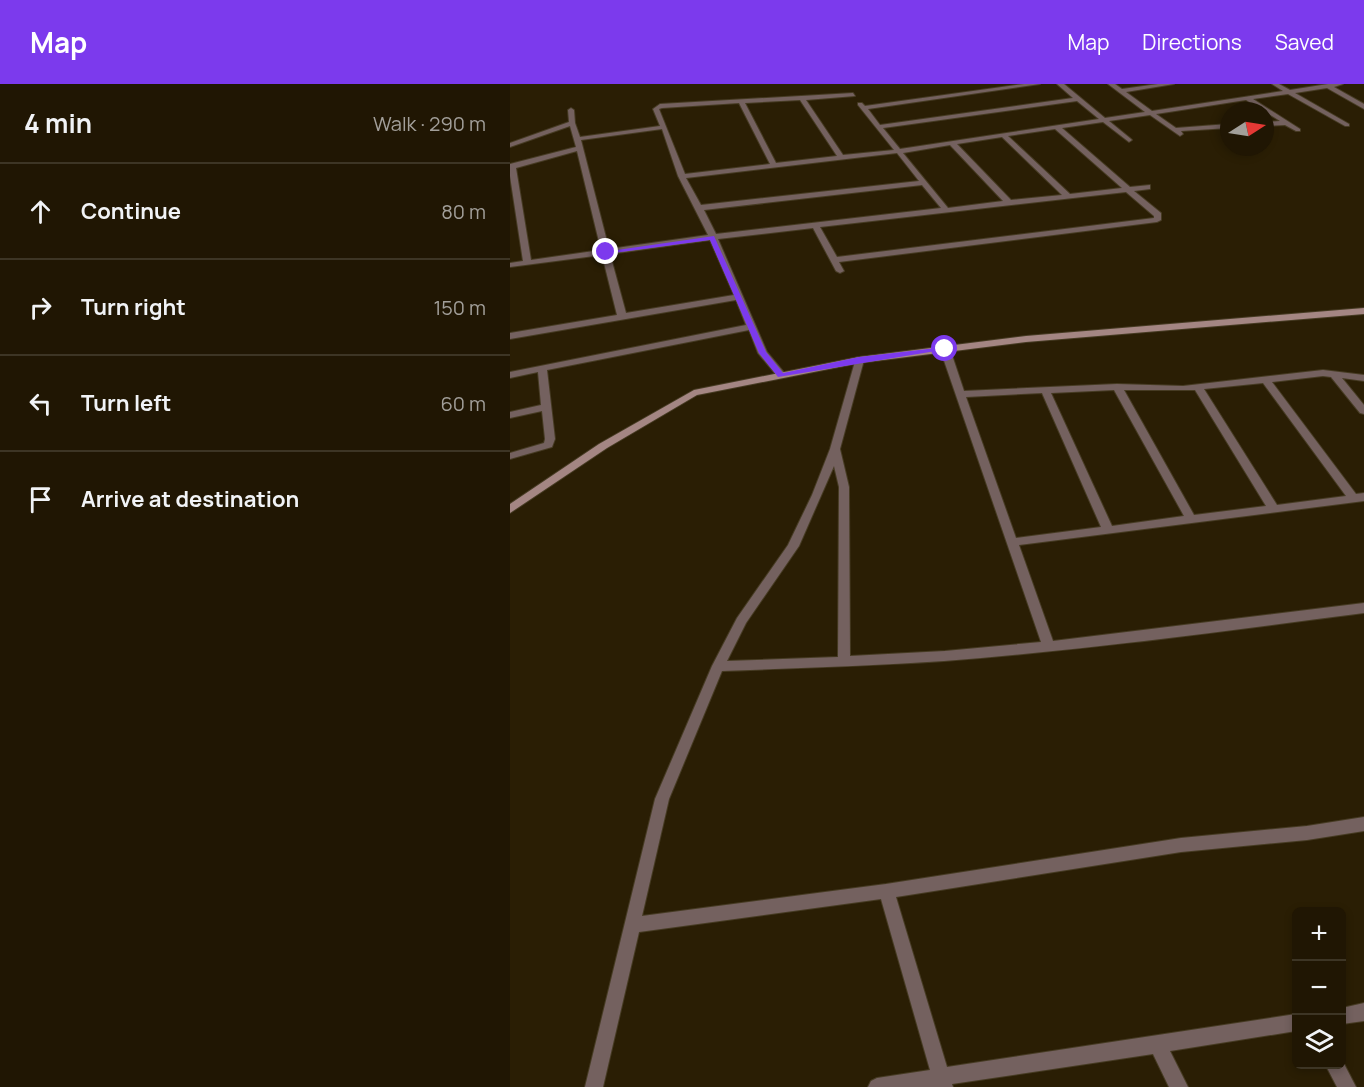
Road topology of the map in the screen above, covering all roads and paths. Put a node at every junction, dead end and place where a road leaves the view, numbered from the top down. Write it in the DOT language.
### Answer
graph roads {
  1 [pos="1037,84"];
  2 [pos="1060,84"];
  3 [pos="1111,84"];
  4 [pos="1171,84"];
  5 [pos="1275,84"];
  6 [pos="1340,84"];
  7 [pos="1328,86"];
  8 [pos="847,88"];
  9 [pos="1121,91"];
  10 [pos="1290,92"];
  11 [pos="853,95"];
  12 [pos="801,97"];
  13 [pos="1247,98"];
  14 [pos="1078,99"];
  15 [pos="740,100"];
  16 [pos="1364,106"];
  17 [pos="864,108"];
  18 [pos="571,110"];
  19 [pos="1151,113"];
  20 [pos="1104,120"];
  21 [pos="572,123"];
  22 [pos="1286,123"];
  23 [pos="1274,124"];
  24 [pos="1347,125"];
  25 [pos="1055,126"];
  26 [pos="664,127"];
  27 [pos="880,127"];
  28 [pos="1220,127"];
  29 [pos="1298,130"];
  30 [pos="1002,134"];
  31 [pos="1129,140"];
  32 [pos="578,143"];
  33 [pos="952,143"];
  34 [pos="510,145"];
  35 [pos="900,151"];
  36 [pos="841,157"];
  37 [pos="774,165"];
  38 [pos="511,166"];
  39 [pos="682,176"];
  40 [pos="924,183"];
  41 [pos="1148,187"];
  42 [pos="1128,189"];
  43 [pos="1068,196"];
  44 [pos="1009,203"];
  45 [pos="699,208"];
  46 [pos="946,210"];
  47 [pos="815,225"];
  48 [pos="712,237"];
  49 [pos="606,252"];
  50 [pos="834,260"];
  51 [pos="527,263"];
  52 [pos="510,265"];
  53 [pos="840,271"];
  54 [pos="736,297"];
  55 [pos="1364,311"];
  56 [pos="622,316"];
  57 [pos="750,327"];
  58 [pos="510,336"];
  59 [pos="945,349"];
  60 [pos="859,360"];
  61 [pos="542,369"];
  62 [pos="1334,374"];
  63 [pos="510,375"];
  64 [pos="781,375"];
  65 [pos="1364,378"];
  66 [pos="1265,379"];
  67 [pos="1117,387"];
  68 [pos="1198,387"];
  69 [pos="1046,390"];
  70 [pos="961,394"];
  71 [pos="547,407"];
  72 [pos="1364,411"];
  73 [pos="510,415"];
  74 [pos="835,449"];
  75 [pos="510,456"];
  76 [pos="1358,498"];
  77 [pos="1274,508"];
  78 [pos="510,509"];
  79 [pos="1191,519"];
  80 [pos="1108,530"];
  81 [pos="1013,542"];
  82 [pos="1364,608"];
  83 [pos="1048,645"];
  84 [pos="844,662"];
  85 [pos="718,666"];
  86 [pos="1364,824"];
  87 [pos="886,891"];
  88 [pos="634,925"];
  89 [pos="1364,1012"];
  90 [pos="1346,1015"];
  91 [pos="1292,1024"];
  92 [pos="1157,1044"];
  93 [pos="1336,1069"];
  94 [pos="942,1082"];
  95 [pos="594,1087"];
  96 [pos="877,1087"];
  97 [pos="1179,1087"];
  98 [pos="1347,1087"];
  1 -- 17 [label="street"];
  2 -- 14 [label="street"];
  3 -- 9 [label="street"];
  4 -- 9 [label="street"];
  5 -- 10 [label="street"];
  6 -- 7 [label="street"];
  7 -- 10 [label="street"];
  7 -- 16 [label="street"];
  8 -- 11 [label="street"];
  9 -- 19 [label="street"];
  10 -- 13 [label="street"];
  10 -- 24 [label="street"];
  11 -- 12 [label="street"];
  11 -- 17 [label="street"];
  12 -- 15 [label="street"];
  12 -- 36 [label="street"];
  13 -- 19 [label="street"];
  13 -- 22 [label="street"];
  14 -- 20 [label="street"];
  14 -- 27 [label="street"];
  15 -- 26 [label="street"];
  15 -- 37 [label="street"];
  17 -- 27 [label="street"];
  18 -- 21 [label="street"];
  19 -- 20 [label="street"];
  19 -- 28 [label="street"];
  20 -- 25 [label="street"];
  20 -- 31 [label="street"];
  21 -- 32 [label="street"];
  21 -- 34 [label="street"];
  22 -- 23 [label="street"];
  22 -- 29 [label="street"];
  25 -- 30 [label="street"];
  25 -- 42 [label="street"];
  26 -- 32 [label="street"];
  26 -- 39 [label="street"];
  27 -- 35 [label="street"];
  30 -- 33 [label="street"];
  30 -- 43 [label="street"];
  32 -- 38 [label="street"];
  32 -- 49 [label="street"];
  33 -- 35 [label="street"];
  33 -- 44 [label="street"];
  35 -- 36 [label="street"];
  35 -- 40 [label="street"];
  36 -- 37 [label="street"];
  37 -- 39 [label="street"];
  38 -- 51 [label="street"];
  39 -- 45 [label="street"];
  40 -- 45 [label="street"];
  40 -- 46 [label="street"];
  41 -- 42 [label="street"];
  42 -- 43 [label="street"];
  42 -- 50 [label="street"];
  43 -- 44 [label="street"];
  44 -- 46 [label="street"];
  45 -- 48 [label="street"];
  46 -- 47 [label="street"];
  47 -- 48 [label="street"];
  47 -- 50 [label="street"];
  48 -- 49 [label="street"];
  48 -- 54 [label="street"];
  49 -- 51 [label="street"];
  49 -- 56 [label="street"];
  50 -- 53 [label="street"];
  51 -- 52 [label="street"];
  54 -- 56 [label="street"];
  54 -- 57 [label="street"];
  55 -- 59 [label="main road"];
  56 -- 58 [label="street"];
  57 -- 61 [label="street"];
  57 -- 64 [label="street"];
  59 -- 60 [label="main road"];
  59 -- 70 [label="street"];
  60 -- 64 [label="main road"];
  60 -- 74 [label="street"];
  61 -- 63 [label="street"];
  61 -- 71 [label="street"];
  62 -- 65 [label="street"];
  62 -- 66 [label="street"];
  62 -- 72 [label="street"];
  64 -- 78 [label="main road"];
  66 -- 68 [label="street"];
  66 -- 76 [label="street"];
  67 -- 68 [label="street"];
  67 -- 69 [label="street"];
  67 -- 79 [label="street"];
  68 -- 77 [label="street"];
  69 -- 70 [label="street"];
  69 -- 80 [label="street"];
  70 -- 81 [label="street"];
  71 -- 73 [label="street"];
  71 -- 75 [label="street"];
  74 -- 84 [label="street"];
  74 -- 85 [label="street"];
  76 -- 77 [label="street"];
  77 -- 79 [label="street"];
  79 -- 80 [label="street"];
  80 -- 81 [label="street"];
  81 -- 83 [label="street"];
  82 -- 83 [label="street"];
  83 -- 84 [label="street"];
  84 -- 85 [label="street"];
  85 -- 88 [label="street"];
  86 -- 87 [label="street"];
  87 -- 88 [label="street"];
  87 -- 94 [label="street"];
  88 -- 95 [label="street"];
  89 -- 90 [label="street"];
  91 -- 92 [label="street"];
  92 -- 94 [label="street"];
  92 -- 97 [label="street"];
  93 -- 98 [label="street"];
  94 -- 96 [label="street"];
}
